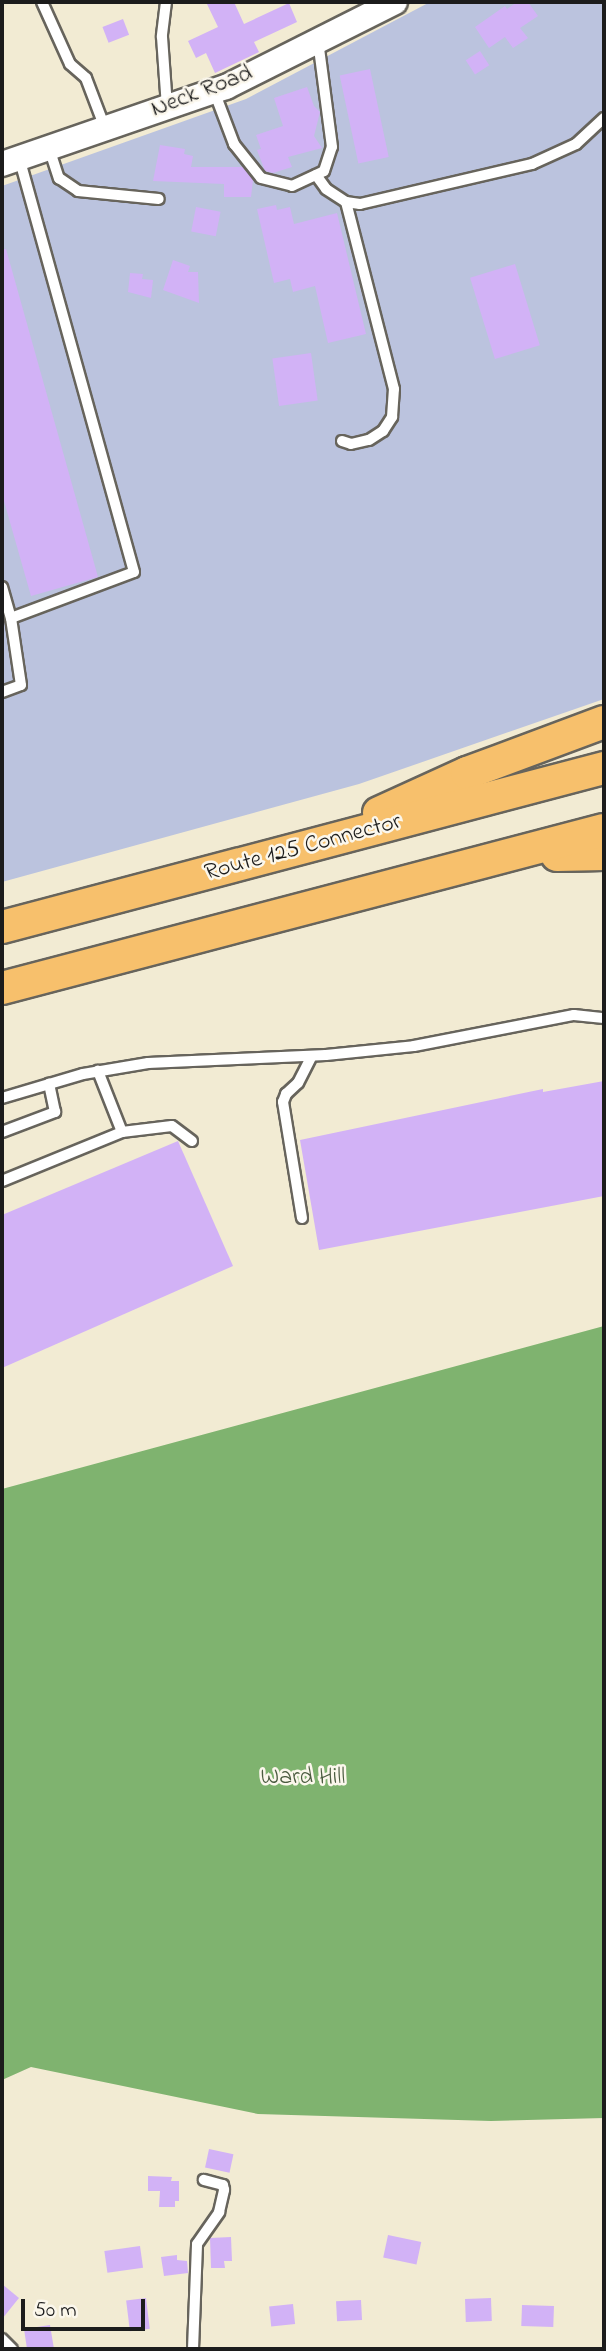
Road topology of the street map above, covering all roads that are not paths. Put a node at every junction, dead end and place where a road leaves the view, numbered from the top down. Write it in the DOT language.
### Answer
graph roads {
  1 [pos="43,2"];
  2 [pos="166,2"];
  3 [pos="395,2"];
  4 [pos="318,40"];
  5 [pos="214,91"];
  6 [pos="167,107"];
  7 [pos="604,118"];
  8 [pos="105,128"];
  9 [pos="49,147"];
  10 [pos="11,160"];
  11 [pos="316,175"];
  12 [pos="159,199"];
  13 [pos="346,202"];
  14 [pos="342,441"];
  15 [pos="2,587"];
  16 [pos="11,618"];
  17 [pos="2,692"];
  18 [pos="604,723"];
  19 [pos="604,768"];
  20 [pos="604,830"];
  21 [pos="308,847"];
  22 [pos="604,854"];
  23 [pos="503,858"];
  24 [pos="2,927"];
  25 [pos="2,988"];
  26 [pos="604,1018"];
  27 [pos="312,1056"];
  28 [pos="98,1071"];
  29 [pos="49,1084"];
  30 [pos="2,1098"];
  31 [pos="2,1132"];
  32 [pos="122,1132"];
  33 [pos="192,1141"];
  34 [pos="2,1181"];
  35 [pos="302,1218"];
  36 [pos="204,2180"];
  37 [pos="2,2339"];
  38 [pos="12,2349"];
  39 [pos="193,2349"];
  1 -- 8 [label="lane"];
  2 -- 6 [label="lane"];
  3 -- 4 [label="street, Neck Road"];
  4 -- 5 [label="street, Neck Road"];
  4 -- 11 [label="lane"];
  5 -- 6 [label="street, Neck Road"];
  5 -- 11 [label="lane"];
  6 -- 8 [label="street, Neck Road"];
  7 -- 13 [label="lane"];
  8 -- 9 [label="street, Neck Road"];
  9 -- 10 [label="street, Neck Road"];
  9 -- 12 [label="lane"];
  10 -- 16 [label="lane"];
  11 -- 13 [label="lane"];
  13 -- 14 [label="lane"];
  15 -- 16 [label="lane"];
  16 -- 17 [label="lane"];
  18 -- 21 [label="highway"];
  19 -- 21 [label="highway, Route 125 Connector"];
  20 -- 23 [label="highway"];
  21 -- 24 [label="highway, Route 125 Connector"];
  22 -- 23 [label="highway"];
  23 -- 25 [label="highway"];
  26 -- 27 [label="lane"];
  27 -- 28 [label="lane"];
  27 -- 35 [label="lane"];
  28 -- 29 [label="lane"];
  28 -- 32 [label="lane"];
  29 -- 30 [label="lane"];
  29 -- 31 [label="lane"];
  32 -- 33 [label="lane"];
  32 -- 34 [label="lane"];
  36 -- 39 [label="lane"];
  37 -- 38 [label="lane"];
}
